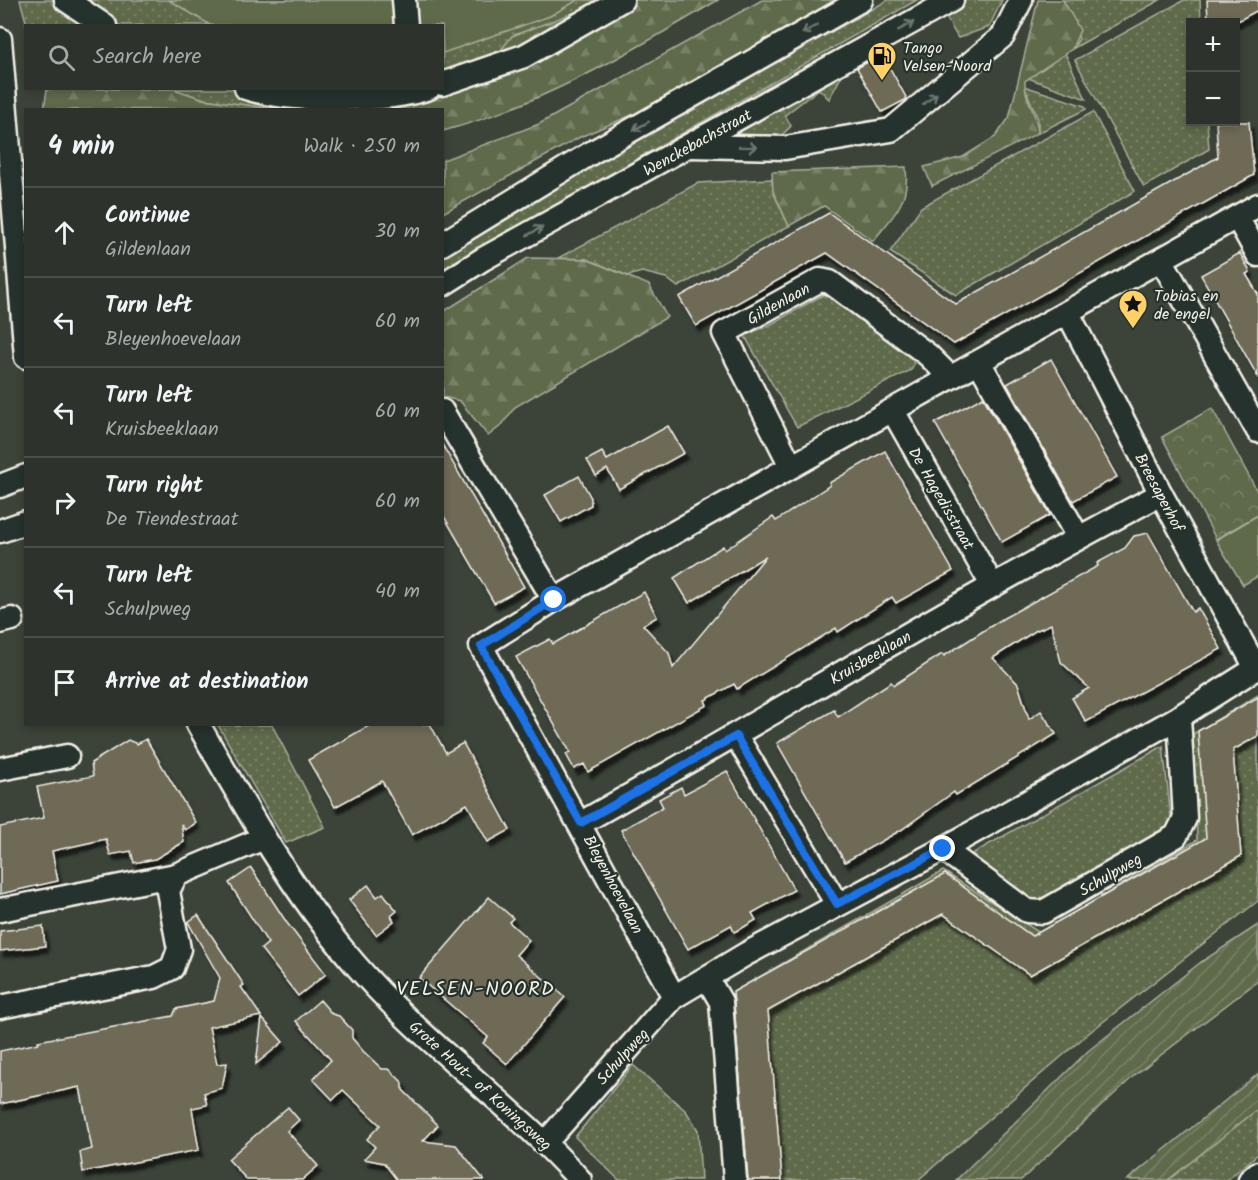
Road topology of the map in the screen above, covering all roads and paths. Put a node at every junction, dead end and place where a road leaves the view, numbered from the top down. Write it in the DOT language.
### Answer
graph roads {
  1 [pos="66,0"];
  2 [pos="404,0"];
  3 [pos="622,0"];
  4 [pos="952,0"];
  5 [pos="1021,0"];
  6 [pos="859,1"];
  7 [pos="102,24"];
  8 [pos="406,24"];
  9 [pos="0,39"];
  10 [pos="444,83"];
  11 [pos="251,90"];
  12 [pos="417,90"];
  13 [pos="689,146"];
  14 [pos="1258,205"];
  15 [pos="1237,217"];
  16 [pos="444,243"];
  17 [pos="1258,255"];
  18 [pos="1162,261"];
  19 [pos="444,284"];
  20 [pos="1068,313"];
  21 [pos="24,333"];
  22 [pos="979,362"];
  23 [pos="949,376"];
  24 [pos="892,411"];
  25 [pos="444,414"];
  26 [pos="1258,431"];
  27 [pos="791,466"];
  28 [pos="24,477"];
  29 [pos="0,486"];
  30 [pos="1161,494"];
  31 [pos="24,523"];
  32 [pos="0,531"];
  33 [pos="1078,537"];
  34 [pos="992,585"];
  35 [pos="554,600"];
  36 [pos="1257,667"];
  37 [pos="1179,717"];
  38 [pos="199,726"];
  39 [pos="736,736"];
  40 [pos="67,756"];
  41 [pos="0,770"];
  42 [pos="581,823"];
  43 [pos="264,838"];
  44 [pos="943,849"];
  45 [pos="176,875"];
  46 [pos="837,904"];
  47 [pos="0,910"];
  48 [pos="706,978"];
  49 [pos="674,997"];
  50 [pos="0,1007"];
  51 [pos="546,1142"];
  52 [pos="580,1180"];
  53 [pos="735,1180"];
  1 -- 7 [label="street"];
  2 -- 8 [label="street"];
  3 -- 10 [label="street"];
  13 -- 4 [label="street, Wenckebachstraat, one-way"];
  13 -- 5 [label="street, one-way"];
  6 -- 16 [label="street, one-way"];
  9 -- 21 [label="street"];
  11 -- 12 [label="street"];
  19 -- 13 [label="street, Wenckebachstraat, one-way"];
  14 -- 15 [label="street"];
  15 -- 17 [label="street"];
  15 -- 18 [label="street"];
  18 -- 20 [label="street"];
  18 -- 26 [label="street"];
  20 -- 22 [label="street"];
  20 -- 30 [label="street, Breesaperhof"];
  22 -- 23 [label="street"];
  22 -- 33 [label="street"];
  23 -- 24 [label="street"];
  23 -- 27 [label="street, Gildenlaan"];
  24 -- 27 [label="street"];
  24 -- 34 [label="street, De Hagedisstraat"];
  25 -- 35 [label="street"];
  27 -- 35 [label="street"];
  28 -- 29 [label="street"];
  30 -- 33 [label="street, Kruisbeeklaan"];
  30 -- 36 [label="street, Breesaperhof"];
  31 -- 32 [label="street"];
  33 -- 34 [label="street, Kruisbeeklaan"];
  34 -- 39 [label="street, Kruisbeeklaan"];
  35 -- 42 [label="street, Bleyenhoevelaan"];
  36 -- 37 [label="street, Schulpweg"];
  37 -- 44 [label="street, Schulpweg"];
  37 -- 44 [label="street, Schulpweg"];
  38 -- 43 [label="street, Grote Hout- of Koningsweg"];
  39 -- 42 [label="street, Kruisbeeklaan"];
  39 -- 46 [label="street"];
  40 -- 41 [label="street"];
  42 -- 49 [label="street, Bleyenhoevelaan"];
  43 -- 45 [label="street"];
  43 -- 51 [label="street, Grote Hout- of Koningsweg"];
  44 -- 46 [label="street, Schulpweg"];
  45 -- 47 [label="street"];
  45 -- 50 [label="street"];
  46 -- 48 [label="street, Schulpweg"];
  48 -- 49 [label="street, Schulpweg"];
  48 -- 53 [label="street"];
  49 -- 51 [label="street, Schulpweg"];
  51 -- 52 [label="street, Grote Hout- of Koningsweg"];
}
